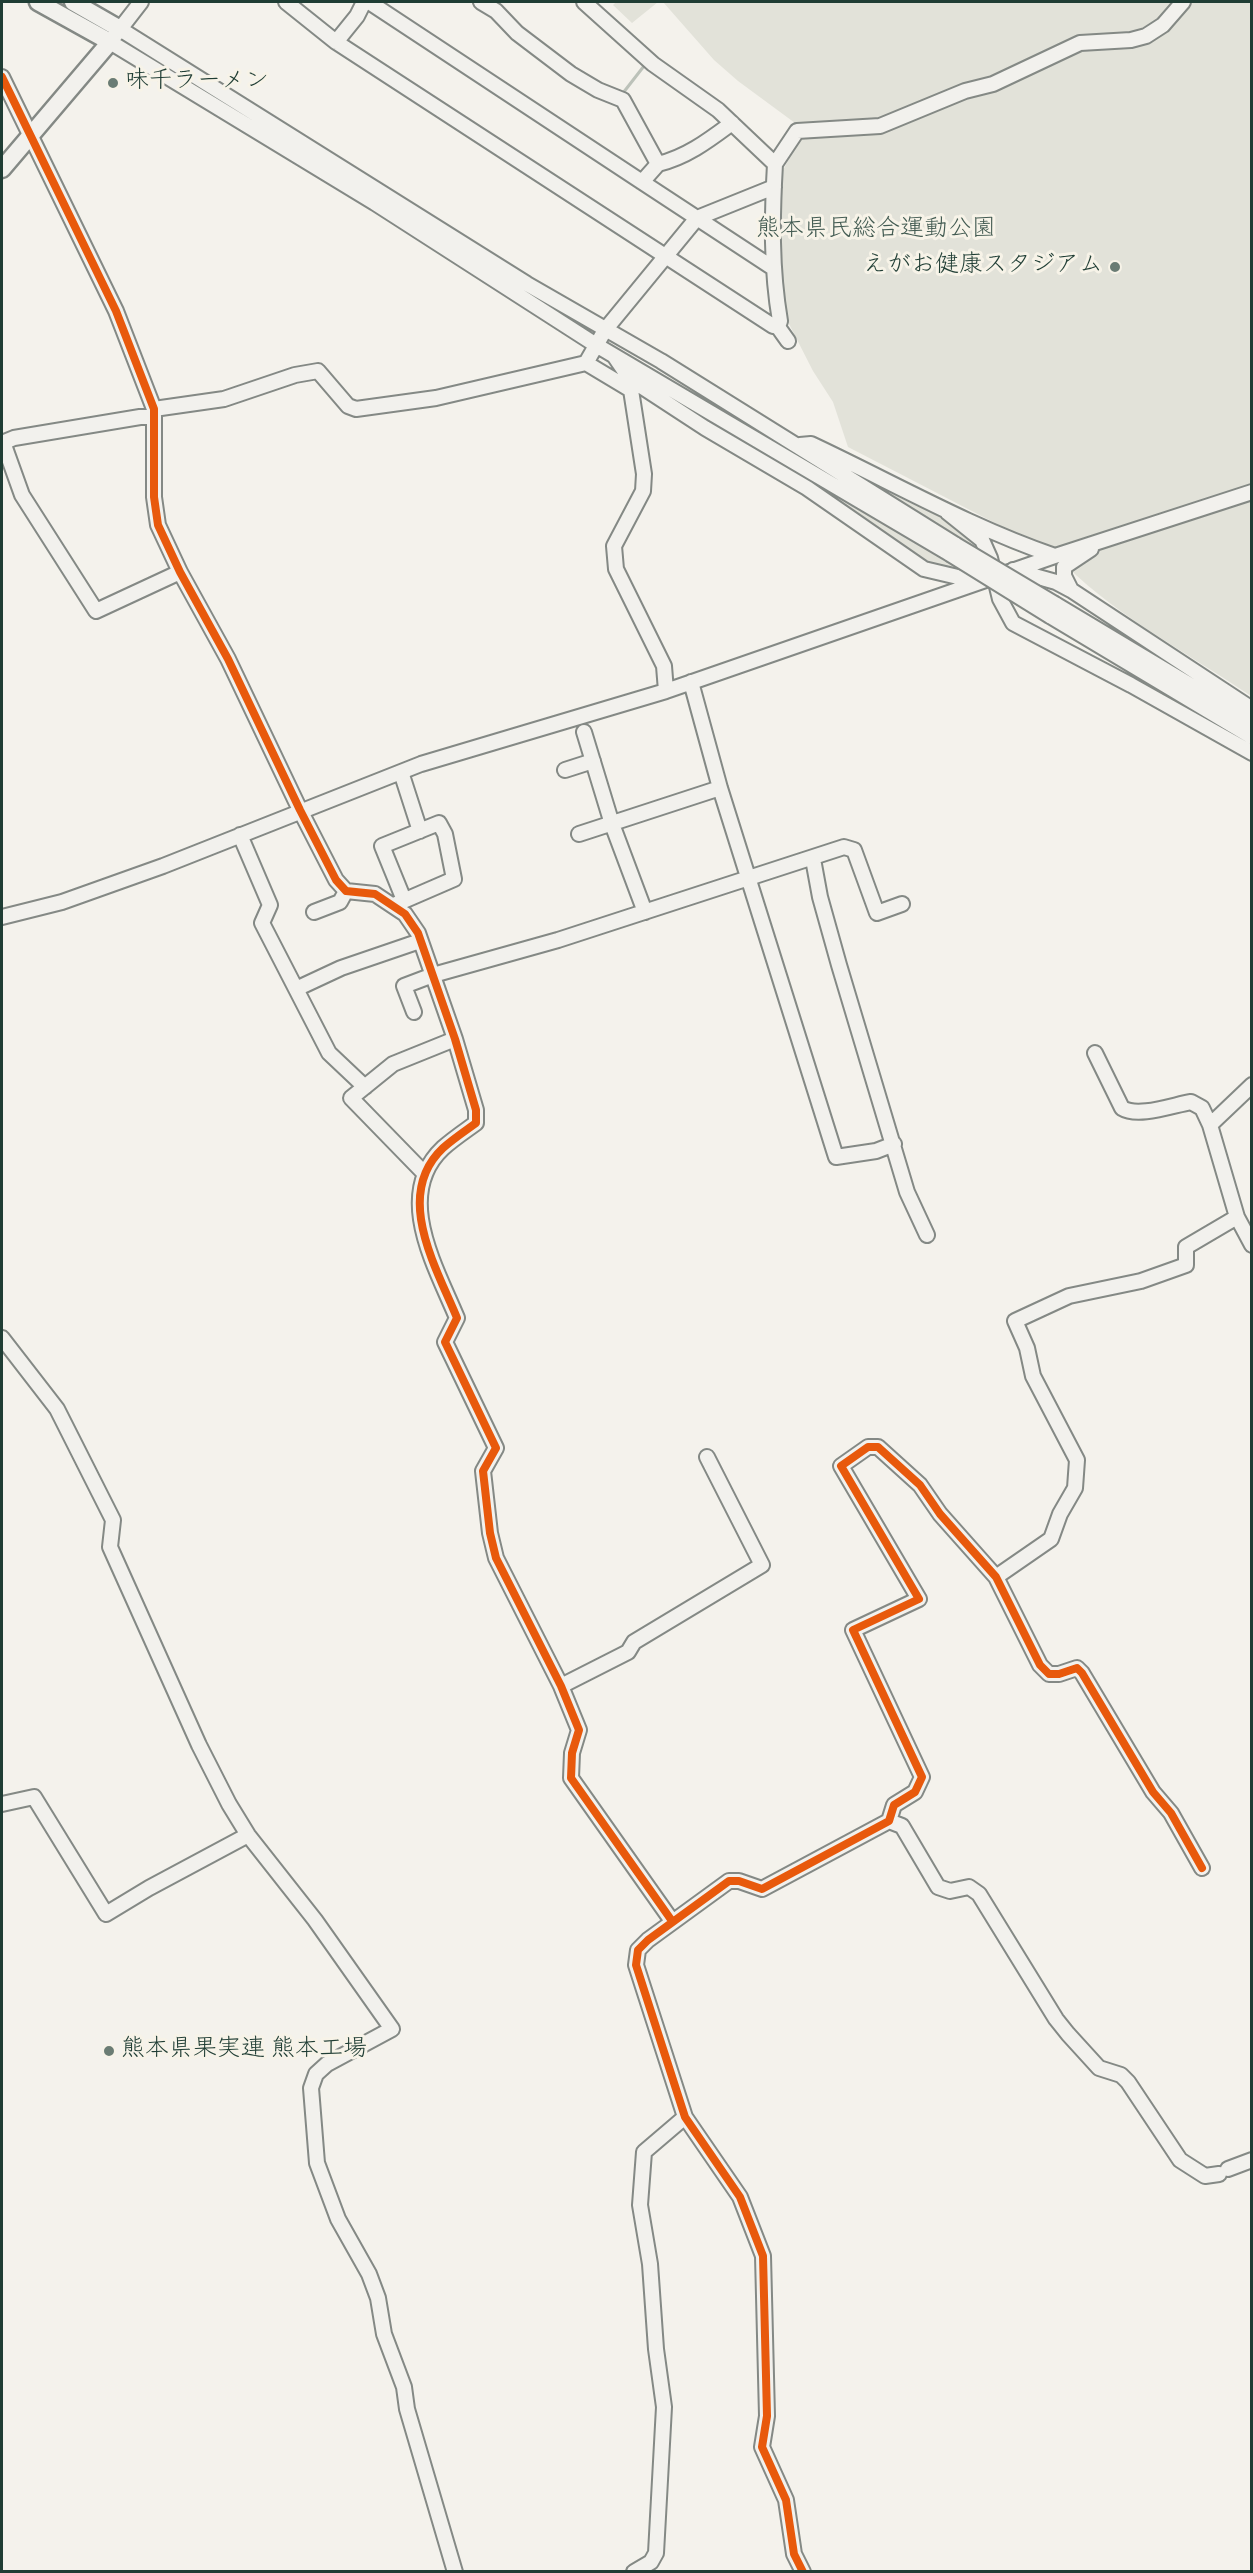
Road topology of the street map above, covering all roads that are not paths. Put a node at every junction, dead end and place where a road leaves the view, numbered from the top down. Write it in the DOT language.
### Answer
graph roads {
  1 [pos="38,2"];
  2 [pos="73,2"];
  3 [pos="141,2"];
  4 [pos="286,2"];
  5 [pos="364,2"];
  6 [pos="369,2"];
  7 [pos="481,2"];
  8 [pos="584,2"];
  9 [pos="1183,2"];
  10 [pos="115,36"];
  11 [pos="336,42"];
  12 [pos="2,77"];
  13 [pos="732,123"];
  14 [pos="31,135"];
  15 [pos="658,164"];
  16 [pos="775,164"];
  17 [pos="2,169"];
  18 [pos="642,182"];
  19 [pos="774,187"];
  20 [pos="697,218"];
  21 [pos="665,258"];
  22 [pos="773,268"];
  23 [pos="778,327"];
  24 [pos="605,330"];
  25 [pos="788,340"];
  26 [pos="596,345"];
  27 [pos="612,353"];
  28 [pos="586,363"];
  29 [pos="153,413"];
  30 [pos="2,443"];
  31 [pos="797,446"];
  32 [pos="1251,492"];
  33 [pos="947,512"];
  34 [pos="1106,540"];
  35 [pos="953,549"];
  36 [pos="1055,556"];
  37 [pos="1013,570"];
  38 [pos="180,572"];
  39 [pos="988,580"];
  40 [pos="1071,590"];
  41 [pos="1052,610"];
  42 [pos="691,682"];
  43 [pos="666,691"];
  44 [pos="1251,709"];
  45 [pos="1251,722"];
  46 [pos="584,732"];
  47 [pos="1251,737"];
  48 [pos="1251,753"];
  49 [pos="593,761"];
  50 [pos="565,770"];
  51 [pos="401,772"];
  52 [pos="720,788"];
  53 [pos="300,810"];
  54 [pos="612,824"];
  55 [pos="420,831"];
  56 [pos="579,834"];
  57 [pos="240,835"];
  58 [pos="813,859"];
  59 [pos="748,880"];
  60 [pos="346,891"];
  61 [pos="399,903"];
  62 [pos="902,904"];
  63 [pos="314,912"];
  64 [pos="645,912"];
  65 [pos="2,917"];
  66 [pos="420,941"];
  67 [pos="433,975"];
  68 [pos="296,989"];
  69 [pos="414,1012"];
  70 [pos="455,1039"];
  71 [pos="1095,1053"];
  72 [pos="1251,1085"];
  73 [pos="365,1087"];
  74 [pos="1210,1125"];
  75 [pos="894,1144"];
  76 [pos="425,1174"];
  77 [pos="1237,1217"];
  78 [pos="927,1235"];
  79 [pos="1251,1245"];
  80 [pos="2,1338"];
  81 [pos="707,1457"];
  82 [pos="996,1577"];
  83 [pos="561,1686"];
  84 [pos="2,1804"];
  85 [pos="889,1821"];
  86 [pos="248,1835"];
  87 [pos="1202,1868"];
  88 [pos="672,1921"];
  89 [pos="685,2117"];
  90 [pos="1251,2160"];
  91 [pos="455,2571"];
  92 [pos="634,2571"];
  93 [pos="803,2571"];
  1 -- 10 [label="main road"];
  2 -- 10 [label="main road"];
  3 -- 10 [label="street"];
  4 -- 11 [label="street"];
  5 -- 11 [label="street"];
  6 -- 18 [label="street"];
  7 -- 15 [label="street"];
  8 -- 13 [label="street"];
  9 -- 16 [label="street"];
  10 -- 14 [label="main road"];
  10 -- 24 [label="street"];
  10 -- 26 [label="street"];
  11 -- 21 [label="street"];
  12 -- 14 [label="street"];
  13 -- 15 [label="street"];
  13 -- 16 [label="street"];
  14 -- 17 [label="main road"];
  14 -- 29 [label="street"];
  15 -- 18 [label="street"];
  16 -- 19 [label="street"];
  18 -- 20 [label="street"];
  19 -- 20 [label="street"];
  19 -- 22 [label="street"];
  20 -- 21 [label="street"];
  20 -- 22 [label="street"];
  21 -- 23 [label="street"];
  21 -- 24 [label="street"];
  22 -- 23 [label="street"];
  23 -- 25 [label="street"];
  24 -- 26 [label="street"];
  24 -- 31 [label="street"];
  26 -- 27 [label="street"];
  26 -- 28 [label="street"];
  27 -- 35 [label="street"];
  27 -- 39 [label="street"];
  28 -- 29 [label="street"];
  28 -- 43 [label="street"];
  29 -- 30 [label="street"];
  29 -- 38 [label="street"];
  30 -- 38 [label="street"];
  31 -- 33 [label="street"];
  31 -- 35 [label="street"];
  32 -- 34 [label="street"];
  33 -- 36 [label="street"];
  33 -- 39 [label="street"];
  34 -- 36 [label="street"];
  34 -- 40 [label="street"];
  35 -- 41 [label="street, bridge"];
  36 -- 37 [label="street"];
  37 -- 39 [label="street"];
  37 -- 40 [label="street"];
  38 -- 53 [label="street"];
  39 -- 42 [label="street"];
  39 -- 48 [label="street"];
  40 -- 44 [label="street"];
  41 -- 45 [label="street"];
  41 -- 47 [label="street"];
  42 -- 43 [label="street"];
  42 -- 52 [label="street"];
  43 -- 51 [label="street"];
  46 -- 49 [label="street"];
  49 -- 50 [label="street"];
  49 -- 54 [label="street"];
  51 -- 53 [label="street"];
  51 -- 55 [label="street"];
  52 -- 54 [label="street"];
  52 -- 59 [label="street"];
  53 -- 57 [label="street"];
  53 -- 60 [label="street"];
  54 -- 56 [label="street"];
  54 -- 64 [label="street"];
  55 -- 61 [label="street"];
  55 -- 61 [label="street"];
  57 -- 65 [label="street"];
  57 -- 68 [label="street"];
  58 -- 59 [label="street"];
  58 -- 62 [label="street"];
  58 -- 75 [label="street"];
  59 -- 64 [label="street"];
  59 -- 75 [label="street"];
  60 -- 61 [label="street"];
  60 -- 63 [label="street"];
  61 -- 66 [label="street"];
  64 -- 67 [label="street"];
  66 -- 67 [label="street"];
  66 -- 68 [label="street"];
  67 -- 69 [label="street"];
  67 -- 70 [label="street"];
  68 -- 73 [label="street"];
  70 -- 73 [label="street"];
  70 -- 76 [label="street"];
  71 -- 74 [label="street"];
  72 -- 74 [label="street"];
  73 -- 76 [label="street"];
  74 -- 77 [label="street"];
  75 -- 78 [label="street"];
  76 -- 83 [label="street"];
  77 -- 79 [label="street"];
  77 -- 82 [label="street"];
  80 -- 86 [label="street"];
  81 -- 83 [label="street"];
  82 -- 85 [label="street"];
  82 -- 87 [label="street"];
  83 -- 88 [label="street"];
  84 -- 86 [label="street"];
  85 -- 88 [label="street"];
  85 -- 90 [label="street"];
  86 -- 91 [label="street"];
  88 -- 89 [label="street"];
  89 -- 92 [label="street"];
  89 -- 93 [label="street"];
}
